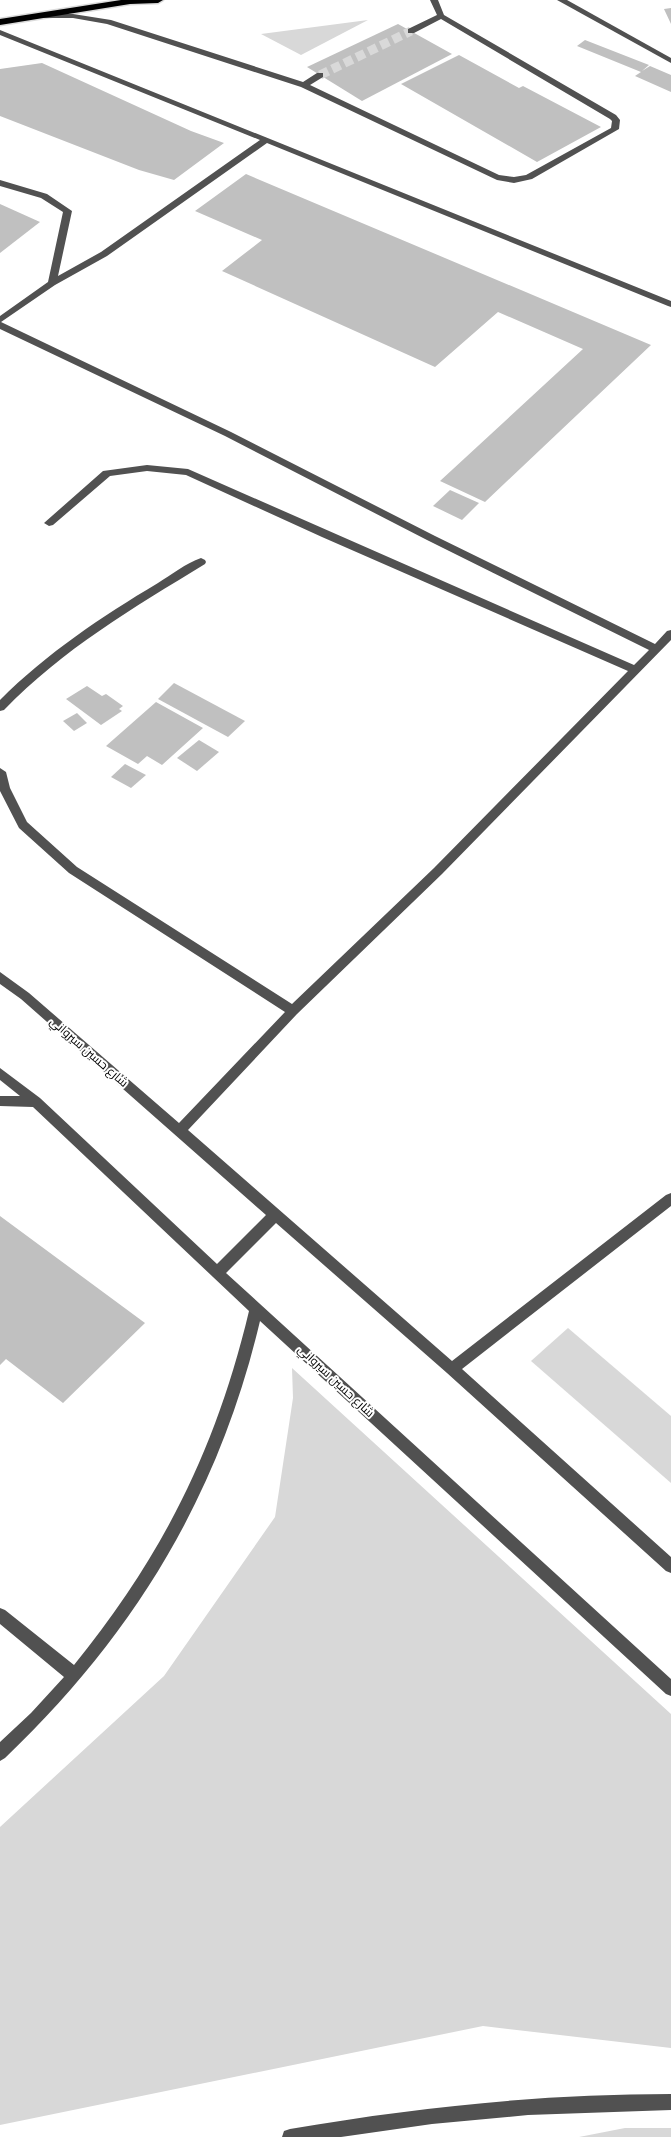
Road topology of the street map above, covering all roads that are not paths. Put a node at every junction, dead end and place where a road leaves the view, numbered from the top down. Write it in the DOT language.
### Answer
graph roads {
  1 [pos="140,0"];
  2 [pos="158,0"];
  3 [pos="434,0"];
  4 [pos="561,0"];
  5 [pos="120,4"];
  6 [pos="36,16"];
  7 [pos="441,16"];
  8 [pos="0,22"];
  9 [pos="412,31"];
  10 [pos="0,32"];
  11 [pos="671,61"];
  12 [pos="320,75"];
  13 [pos="304,85"];
  14 [pos="267,139"];
  15 [pos="0,183"];
  16 [pos="52,283"];
  17 [pos="671,304"];
  18 [pos="0,320"];
  19 [pos="0,325"];
  20 [pos="49,523"];
  21 [pos="201,562"];
  22 [pos="671,634"];
  23 [pos="656,649"];
  24 [pos="636,670"];
  25 [pos="0,707"];
  26 [pos="0,772"];
  27 [pos="0,977"];
  28 [pos="294,1011"];
  29 [pos="0,1073"];
  30 [pos="0,1101"];
  31 [pos="36,1102"];
  32 [pos="179,1130"];
  33 [pos="671,1199"];
  34 [pos="276,1214"];
  35 [pos="218,1273"];
  36 [pos="256,1308"];
  37 [pos="452,1370"];
  38 [pos="671,1566"];
  39 [pos="0,1615"];
  40 [pos="75,1676"];
  41 [pos="671,1689"];
  42 [pos="0,1753"];
  43 [pos="671,2102"];
  44 [pos="345,2132"];
  45 [pos="290,2137"];
  1 -- 5 [label="highway"];
  2 -- 5 [label="highway"];
  3 -- 7 [label="street"];
  4 -- 11 [label="street"];
  5 -- 6 [label="highway"];
  6 -- 8 [label="highway"];
  6 -- 13 [label="street"];
  7 -- 9 [label="street"];
  7 -- 13 [label="street"];
  10 -- 14 [label="street"];
  12 -- 13 [label="street"];
  14 -- 16 [label="street"];
  14 -- 17 [label="street"];
  15 -- 16 [label="street"];
  16 -- 18 [label="street"];
  19 -- 23 [label="street"];
  20 -- 24 [label="street"];
  21 -- 25 [label="street"];
  22 -- 23 [label="street"];
  23 -- 24 [label="street"];
  24 -- 28 [label="street"];
  26 -- 28 [label="street"];
  27 -- 32 [label="street, شارع حسين سيرواني"];
  28 -- 32 [label="street"];
  29 -- 31 [label="street, شارع حسين سيرواني"];
  30 -- 31 [label="street"];
  31 -- 35 [label="street, شارع حسين سيرواني"];
  32 -- 34 [label="street, شارع حسين سيرواني"];
  33 -- 37 [label="street"];
  34 -- 35 [label="street"];
  34 -- 37 [label="street, شارع حسين سيرواني"];
  35 -- 36 [label="street, شارع حسين سيرواني"];
  36 -- 40 [label="street"];
  36 -- 41 [label="street, شارع حسين سيرواني"];
  37 -- 38 [label="street, شارع حسين سيرواني"];
  39 -- 40 [label="street"];
  40 -- 42 [label="street"];
  43 -- 44 [label="street"];
  44 -- 45 [label="street"];
}
